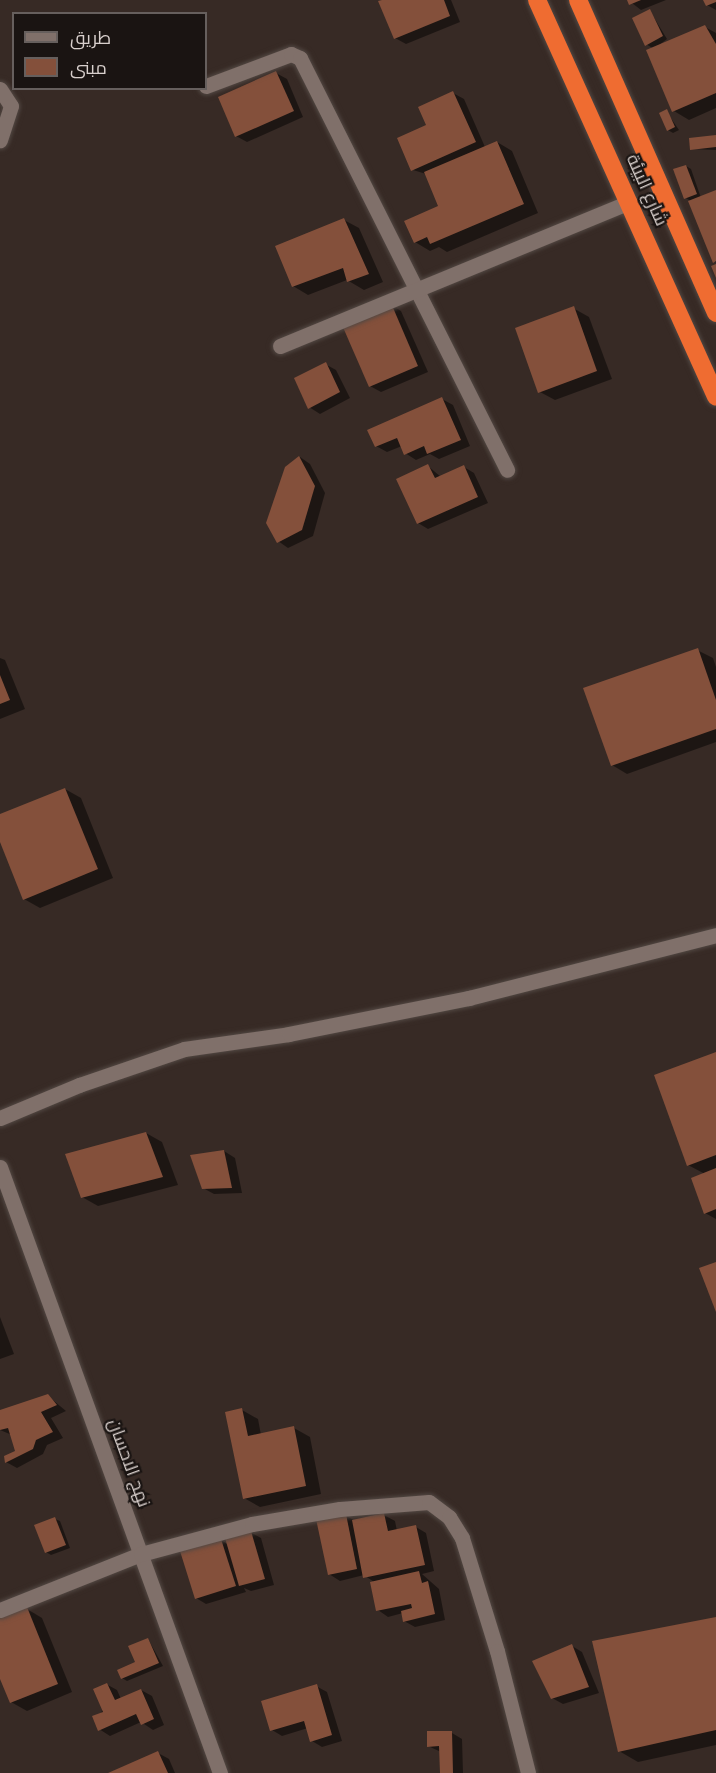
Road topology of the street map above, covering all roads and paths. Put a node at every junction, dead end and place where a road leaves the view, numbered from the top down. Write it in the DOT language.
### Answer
graph roads {
  1 [pos="537,0"];
  2 [pos="578,0"];
  3 [pos="207,86"];
  4 [pos="0,89"];
  5 [pos="0,140"];
  6 [pos="630,202"];
  7 [pos="417,290"];
  8 [pos="716,313"];
  9 [pos="280,346"];
  10 [pos="716,397"];
  11 [pos="507,470"];
  12 [pos="716,935"];
  13 [pos="0,1118"];
  14 [pos="0,1167"];
  15 [pos="141,1554"];
  16 [pos="0,1610"];
  17 [pos="220,1773"];
  18 [pos="528,1773"];
  1 -- 6 [label="highway, شارع البيئة"];
  2 -- 8 [label="highway, شارع البيئة"];
  3 -- 7 [label="street"];
  4 -- 5 [label="street"];
  6 -- 7 [label="street"];
  6 -- 10 [label="highway, شارع البيئة"];
  7 -- 9 [label="street"];
  7 -- 11 [label="street"];
  12 -- 13 [label="street"];
  14 -- 15 [label="street, نهج الاحسان"];
  15 -- 16 [label="street"];
  15 -- 17 [label="street, نهج الاحسان"];
  15 -- 18 [label="street"];
}
